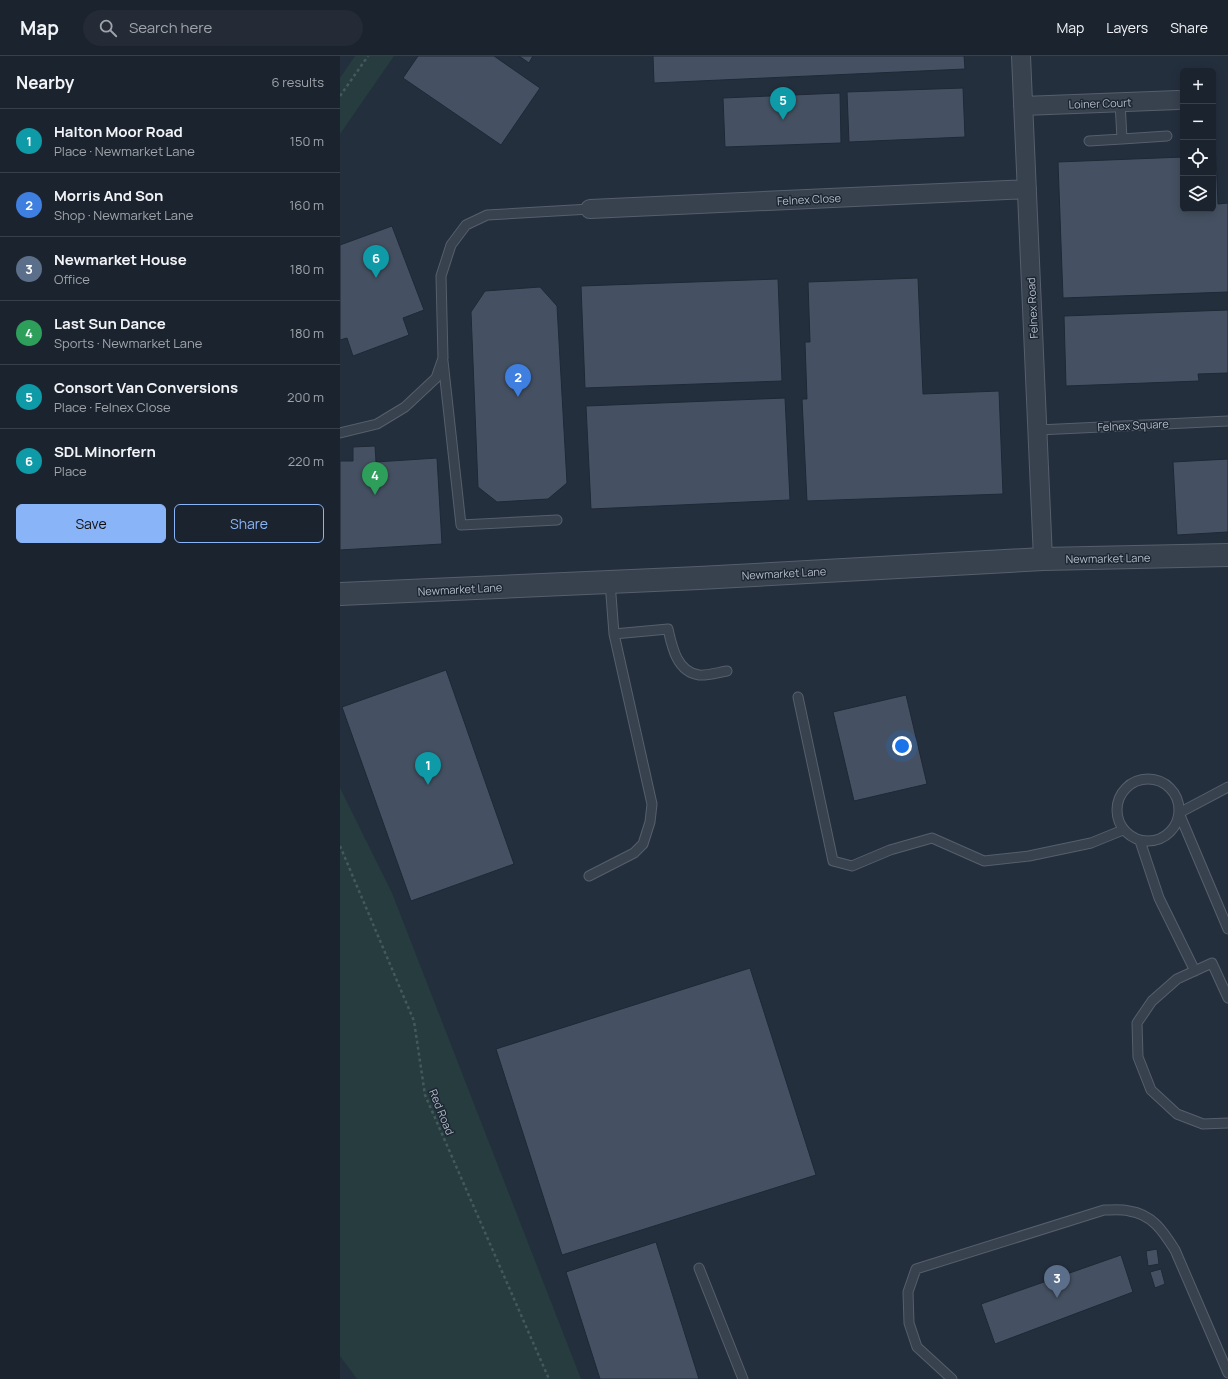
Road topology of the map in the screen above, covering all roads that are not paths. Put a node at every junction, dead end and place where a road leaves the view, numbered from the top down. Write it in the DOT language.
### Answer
graph roads {
  1 [pos="1021,56"];
  2 [pos="1178,100"];
  3 [pos="1120,102"];
  4 [pos="1023,106"];
  5 [pos="1167,136"];
  6 [pos="1122,139"];
  7 [pos="1089,141"];
  8 [pos="1027,189"];
  9 [pos="590,209"];
  10 [pos="443,358"];
  11 [pos="1228,421"];
  12 [pos="1038,430"];
  13 [pos="340,433"];
  14 [pos="557,520"];
  15 [pos="1228,555"];
  16 [pos="1043,559"];
  17 [pos="610,582"];
  18 [pos="340,594"];
  19 [pos="614,634"];
  20 [pos="727,671"];
  21 [pos="798,697"];
  22 [pos="1228,787"];
  23 [pos="1179,813"];
  24 [pos="1123,830"];
  25 [pos="1140,841"];
  26 [pos="589,876"];
  27 [pos="1228,929"];
  28 [pos="1195,971"];
  29 [pos="1228,998"];
  30 [pos="1228,1123"];
  31 [pos="699,1268"];
  32 [pos="1228,1373"];
  33 [pos="743,1379"];
  34 [pos="952,1379"];
  1 -- 4 [label="street, Felnex Road"];
  2 -- 3 [label="street, Loiner Court"];
  3 -- 4 [label="street, Loiner Court"];
  3 -- 6 [label="lane"];
  4 -- 8 [label="street, Felnex Road"];
  5 -- 6 [label="lane"];
  6 -- 7 [label="lane"];
  8 -- 9 [label="street, Felnex Close"];
  8 -- 12 [label="street, Felnex Road"];
  9 -- 10 [label="lane"];
  10 -- 13 [label="lane"];
  10 -- 14 [label="lane"];
  11 -- 12 [label="lane, Felnex Square"];
  12 -- 16 [label="street, Felnex Road"];
  15 -- 16 [label="street, Newmarket Lane"];
  16 -- 17 [label="street, Newmarket Lane"];
  17 -- 18 [label="street, Newmarket Lane"];
  17 -- 19 [label="lane"];
  19 -- 20 [label="lane"];
  19 -- 26 [label="lane"];
  21 -- 24 [label="lane"];
  22 -- 23 [label="lane"];
  23 -- 24 [label="lane"];
  23 -- 25 [label="lane"];
  23 -- 27 [label="lane"];
  24 -- 25 [label="lane"];
  25 -- 28 [label="lane"];
  28 -- 29 [label="lane"];
  28 -- 30 [label="lane"];
  31 -- 33 [label="lane"];
  32 -- 34 [label="lane"];
}
